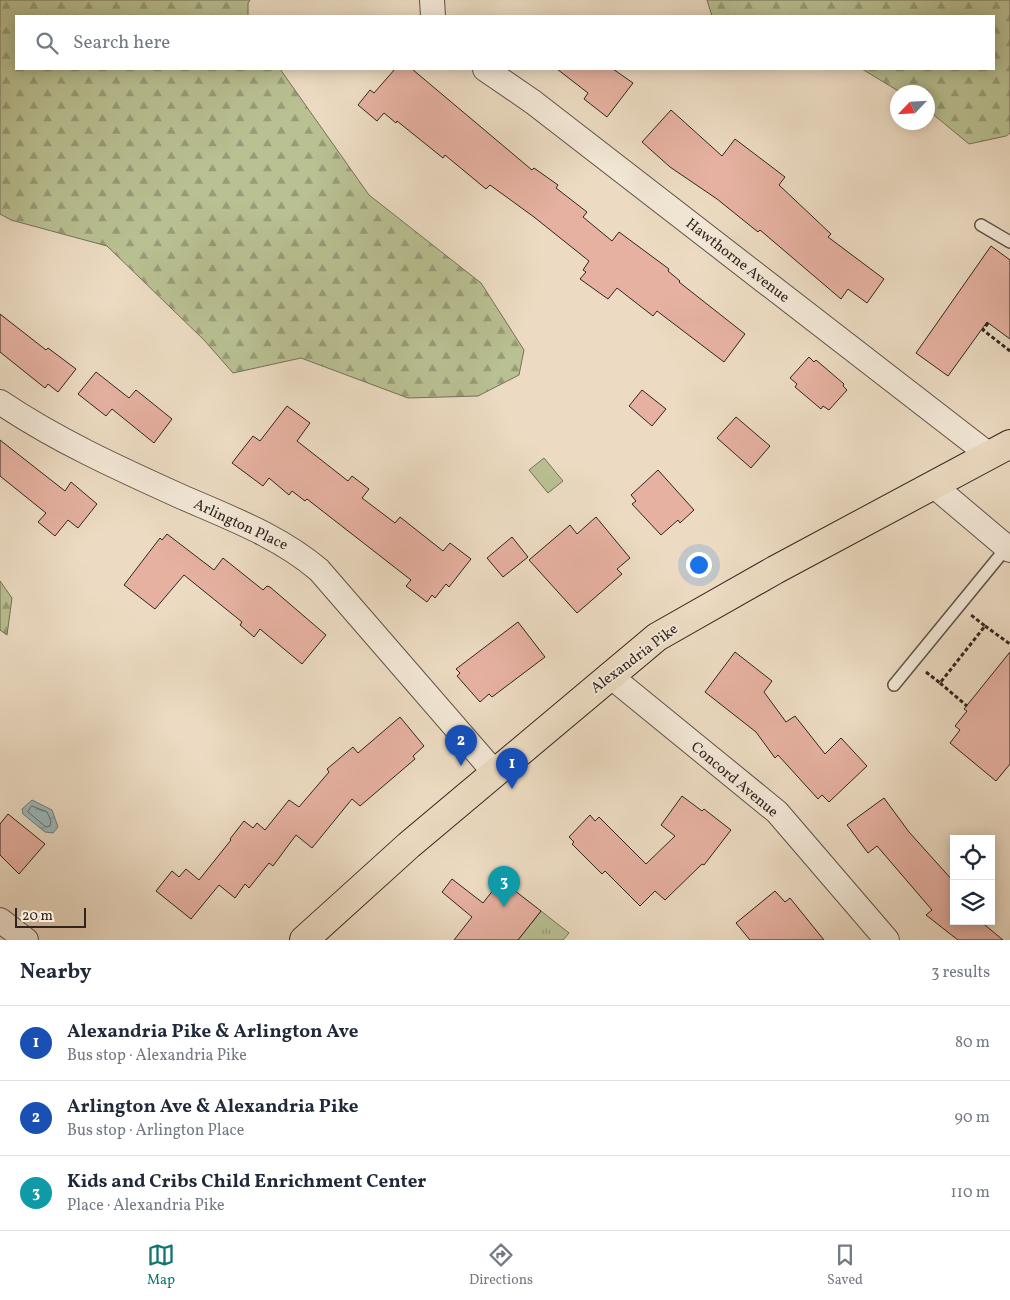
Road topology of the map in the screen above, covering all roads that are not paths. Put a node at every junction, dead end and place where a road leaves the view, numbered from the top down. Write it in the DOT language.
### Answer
graph roads {
  1 [pos="432,0"];
  2 [pos="433,15"];
  3 [pos="486,70"];
  4 [pos="981,225"];
  5 [pos="1010,242"];
  6 [pos="0,402"];
  7 [pos="999,449"];
  8 [pos="933,485"];
  9 [pos="1009,549"];
  10 [pos="609,675"];
  11 [pos="894,685"];
  12 [pos="495,773"];
  13 [pos="0,920"];
  14 [pos="312,937"];
  15 [pos="26,940"];
  16 [pos="887,940"];
  1 -- 2 [label="street"];
  3 -- 7 [label="street, Hawthorne Avenue"];
  4 -- 5 [label="lane"];
  6 -- 12 [label="street, Arlington Place"];
  7 -- 8 [label="main road, Alexandria Pike"];
  8 -- 9 [label="street"];
  8 -- 10 [label="main road, Alexandria Pike"];
  9 -- 11 [label="lane"];
  10 -- 12 [label="main road, Alexandria Pike"];
  10 -- 16 [label="street, Concord Avenue"];
  12 -- 14 [label="main road, Alexandria Pike"];
  13 -- 15 [label="street"];
}
